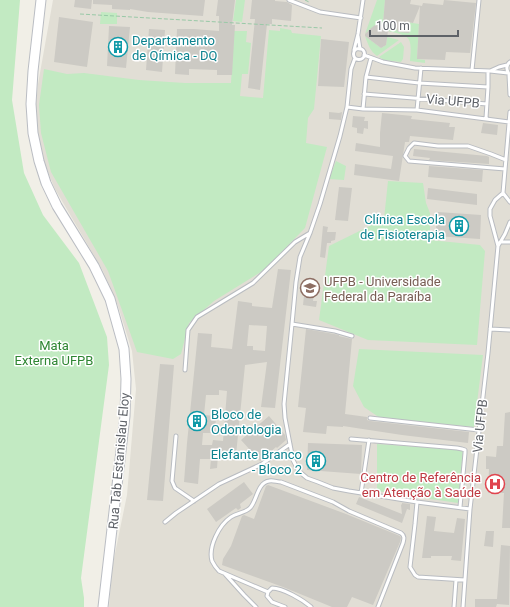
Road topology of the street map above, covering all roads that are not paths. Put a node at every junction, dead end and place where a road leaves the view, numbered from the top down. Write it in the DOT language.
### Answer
graph roads {
  1 [pos="41,0"];
  2 [pos="289,0"];
  3 [pos="363,0"];
  4 [pos="479,0"];
  5 [pos="360,18"];
  6 [pos="358,34"];
  7 [pos="360,49"];
  8 [pos="354,50"];
  9 [pos="364,55"];
  10 [pos="355,58"];
  11 [pos="371,58"];
  12 [pos="509,62"];
  13 [pos="421,68"];
  14 [pos="472,70"];
  15 [pos="489,71"];
  16 [pos="509,74"];
  17 [pos="366,77"];
  18 [pos="420,83"];
  19 [pos="488,87"];
  20 [pos="364,94"];
  21 [pos="510,95"];
  22 [pos="418,98"];
  23 [pos="487,104"];
  24 [pos="348,107"];
  25 [pos="363,109"];
  26 [pos="417,110"];
  27 [pos="510,112"];
  28 [pos="486,118"];
  29 [pos="509,122"];
  30 [pos="506,160"];
  31 [pos="505,169"];
  32 [pos="503,193"];
  33 [pos="510,202"];
  34 [pos="510,222"];
  35 [pos="310,232"];
  36 [pos="499,242"];
  37 [pos="510,242"];
  38 [pos="292,324"];
  39 [pos="490,329"];
  40 [pos="510,330"];
  41 [pos="352,336"];
  42 [pos="184,370"];
  43 [pos="370,418"];
  44 [pos="479,430"];
  45 [pos="176,436"];
  46 [pos="351,439"];
  47 [pos="369,440"];
  48 [pos="290,444"];
  49 [pos="361,493"];
  50 [pos="194,501"];
  51 [pos="417,502"];
  52 [pos="460,507"];
  53 [pos="470,509"];
  54 [pos="165,522"];
  55 [pos="223,572"];
  56 [pos="456,580"];
  57 [pos="465,580"];
  58 [pos="268,592"];
  59 [pos="103,607"];
  60 [pos="256,607"];
  61 [pos="286,607"];
  62 [pos="311,607"];
  63 [pos="378,607"];
  64 [pos="454,607"];
  65 [pos="463,607"];
  1 -- 59 [label="street, Rua Tab Estanislau Eloy"];
  2 -- 5 [label="lane"];
  3 -- 5 [label="lane"];
  4 -- 14 [label="lane"];
  5 -- 6 [label="lane"];
  6 -- 7 [label="lane"];
  6 -- 8 [label="lane"];
  7 -- 8 [label="lane"];
  7 -- 9 [label="lane"];
  8 -- 10 [label="lane"];
  9 -- 10 [label="lane"];
  9 -- 11 [label="lane"];
  10 -- 24 [label="lane"];
  11 -- 13 [label="lane"];
  11 -- 17 [label="lane"];
  12 -- 15 [label="lane"];
  12 -- 16 [label="lane"];
  13 -- 14 [label="lane"];
  13 -- 18 [label="lane, Via UFPB"];
  14 -- 15 [label="lane"];
  15 -- 16 [label="lane"];
  15 -- 19 [label="lane, Via UFPB"];
  16 -- 21 [label="lane"];
  17 -- 18 [label="lane, Via UFPB"];
  17 -- 20 [label="lane"];
  18 -- 19 [label="lane, Via UFPB"];
  18 -- 22 [label="lane, Via UFPB"];
  19 -- 23 [label="lane, Via UFPB"];
  20 -- 22 [label="lane, Via UFPB"];
  20 -- 25 [label="lane"];
  22 -- 23 [label="lane, Via UFPB"];
  22 -- 26 [label="lane, Via UFPB"];
  23 -- 28 [label="lane, Via UFPB"];
  24 -- 25 [label="lane, Via UFPB"];
  24 -- 35 [label="lane"];
  25 -- 26 [label="lane, Via UFPB"];
  26 -- 28 [label="lane, Via UFPB"];
  27 -- 29 [label="lane"];
  28 -- 29 [label="lane, Via UFPB"];
  29 -- 30 [label="lane"];
  30 -- 31 [label="lane"];
  30 -- 31 [label="lane"];
  31 -- 32 [label="lane"];
  32 -- 33 [label="lane"];
  32 -- 36 [label="lane, Via UFPB"];
  34 -- 36 [label="lane"];
  35 -- 38 [label="lane"];
  35 -- 42 [label="lane"];
  36 -- 37 [label="lane"];
  36 -- 39 [label="lane, Via UFPB"];
  38 -- 41 [label="lane"];
  38 -- 48 [label="lane"];
  39 -- 40 [label="lane"];
  39 -- 44 [label="lane, Via UFPB"];
  43 -- 44 [label="lane"];
  44 -- 53 [label="lane, Via UFPB"];
  45 -- 50 [label="lane"];
  46 -- 47 [label="lane"];
  47 -- 49 [label="lane"];
  47 -- 52 [label="lane"];
  48 -- 49 [label="lane"];
  48 -- 50 [label="lane"];
  49 -- 51 [label="lane"];
  50 -- 54 [label="lane"];
  51 -- 52 [label="lane"];
  51 -- 56 [label="lane"];
  52 -- 53 [label="lane"];
  53 -- 57 [label="lane, Via UFPB"];
  55 -- 58 [label="lane"];
  55 -- 60 [label="lane"];
  55 -- 63 [label="lane"];
  56 -- 57 [label="lane"];
  56 -- 64 [label="lane"];
  57 -- 65 [label="lane, Via UFPB"];
  58 -- 61 [label="lane"];
  58 -- 62 [label="lane"];
}
